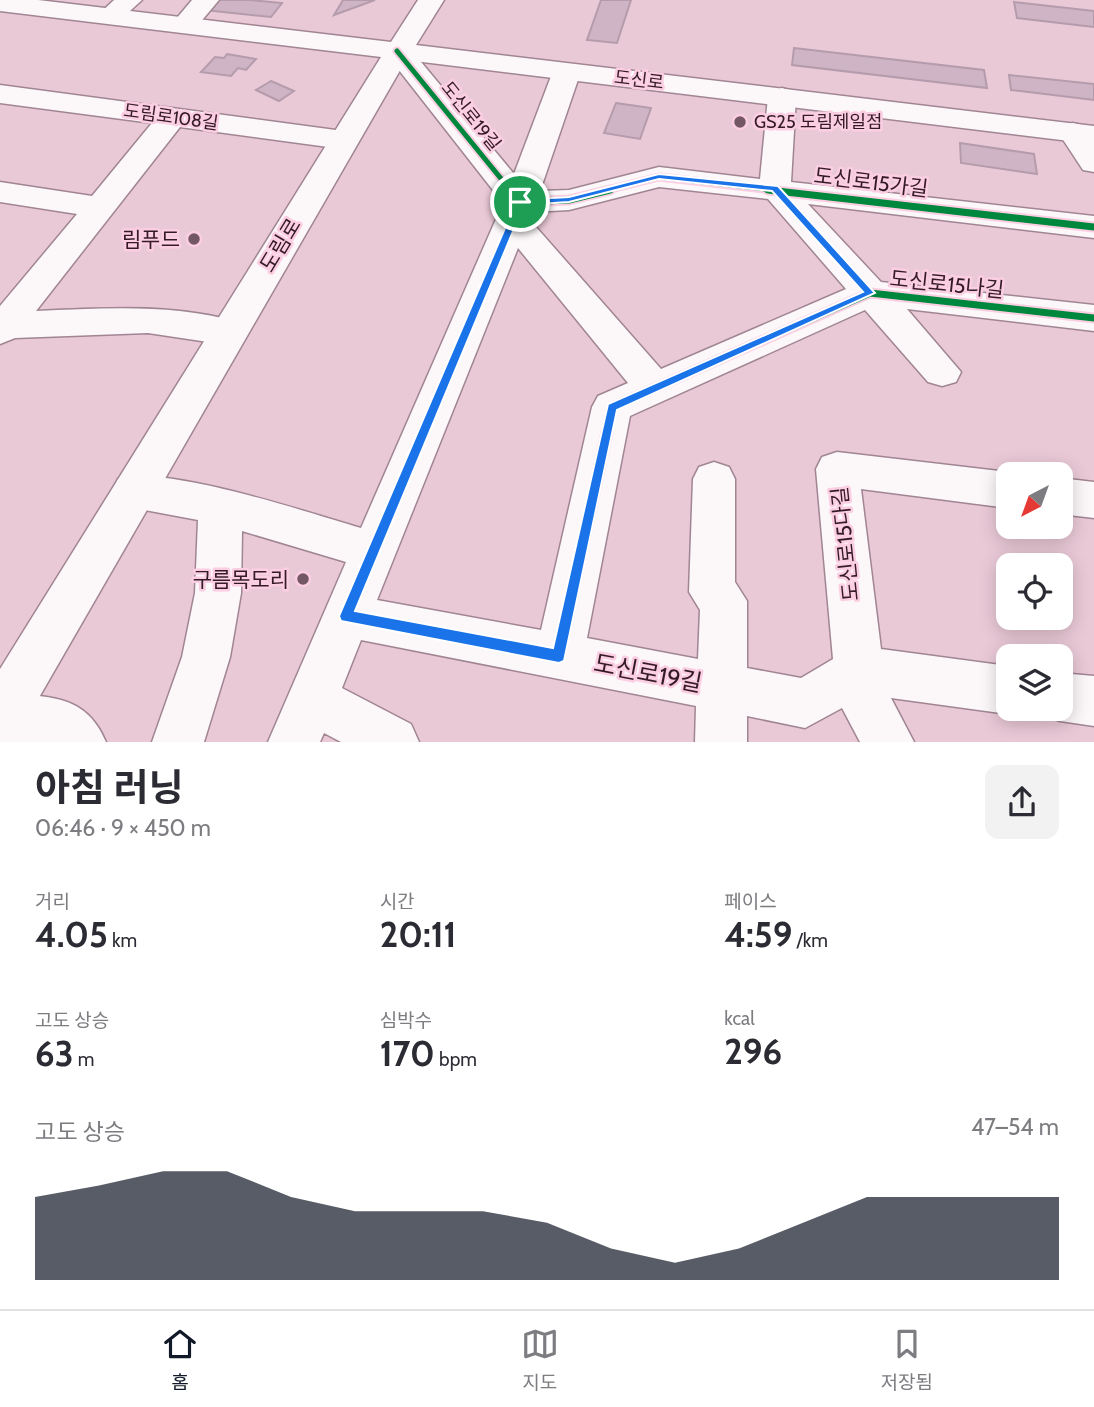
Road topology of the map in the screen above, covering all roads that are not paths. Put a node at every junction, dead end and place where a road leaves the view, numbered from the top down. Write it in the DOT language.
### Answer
graph roads {
  1 [pos="206,0"];
  2 [pos="431,0"];
  3 [pos="0,4"];
  4 [pos="47,4"];
  5 [pos="120,8"];
  6 [pos="184,25"];
  7 [pos="397,51"];
  8 [pos="567,71"];
  9 [pos="0,94"];
  10 [pos="782,97"];
  11 [pos="173,117"];
  12 [pos="1084,134"];
  13 [pos="343,139"];
  14 [pos="1094,163"];
  15 [pos="775,188"];
  16 [pos="0,192"];
  17 [pos="99,208"];
  18 [pos="516,211"];
  19 [pos="1094,227"];
  20 [pos="870,293"];
  21 [pos="1094,318"];
  22 [pos="2,327"];
  23 [pos="228,332"];
  24 [pos="942,372"];
  25 [pos="655,388"];
  26 [pos="714,479"];
  27 [pos="996,489"];
  28 [pos="133,492"];
  29 [pos="1073,498"];
  30 [pos="1094,500"];
  31 [pos="220,506"];
  32 [pos="374,551"];
  33 [pos="346,616"];
  34 [pos="559,656"];
  35 [pos="859,670"];
  36 [pos="722,687"];
  37 [pos="996,688"];
  38 [pos="1073,699"];
  39 [pos="1094,702"];
  40 [pos="0,717"];
  41 [pos="303,721"];
  42 [pos="80,742"];
  43 [pos="178,742"];
  44 [pos="393,742"];
  45 [pos="721,742"];
  46 [pos="888,742"];
  1 -- 6 [label="street"];
  2 -- 7 [label="street, 도림로"];
  3 -- 4 [label="street, 도신로"];
  4 -- 5 [label="street, 도신로"];
  5 -- 6 [label="street, 도신로"];
  6 -- 7 [label="street, 도신로"];
  7 -- 8 [label="street, 도신로"];
  7 -- 13 [label="street, 도림로"];
  7 -- 18 [label="street, 도신로19길"];
  8 -- 10 [label="street, 도신로"];
  8 -- 18 [label="street"];
  9 -- 11 [label="street, 도림로108길"];
  10 -- 12 [label="street, 도신로"];
  10 -- 15 [label="street"];
  11 -- 13 [label="street, 도림로108길"];
  11 -- 17 [label="street"];
  12 -- 14 [label="street"];
  13 -- 23 [label="street, 도림로"];
  15 -- 18 [label="street, 도신로15가길"];
  15 -- 19 [label="street, 도신로15가길"];
  15 -- 20 [label="street"];
  16 -- 17 [label="street"];
  17 -- 22 [label="street"];
  18 -- 25 [label="street, 도신로19길"];
  18 -- 32 [label="street"];
  20 -- 21 [label="street, 도신로15나길"];
  20 -- 24 [label="street"];
  20 -- 25 [label="street, 도신로15나길"];
  22 -- 23 [label="street"];
  23 -- 28 [label="street, 도림로"];
  25 -- 34 [label="street, 도신로15나길"];
  26 -- 36 [label="street"];
  27 -- 35 [label="street, 도신로15다길"];
  28 -- 31 [label="street"];
  28 -- 40 [label="street, 도림로"];
  29 -- 30 [label="street"];
  31 -- 32 [label="street"];
  31 -- 43 [label="street"];
  32 -- 33 [label="street"];
  33 -- 34 [label="street, 도신로19길"];
  33 -- 41 [label="street"];
  34 -- 36 [label="street, 도신로19길"];
  35 -- 36 [label="street, 도신로19길"];
  35 -- 37 [label="street"];
  35 -- 46 [label="street, 도신로15다길"];
  36 -- 45 [label="street"];
  38 -- 39 [label="street"];
  40 -- 42 [label="street, 도림로"];
  41 -- 44 [label="street"];
}
